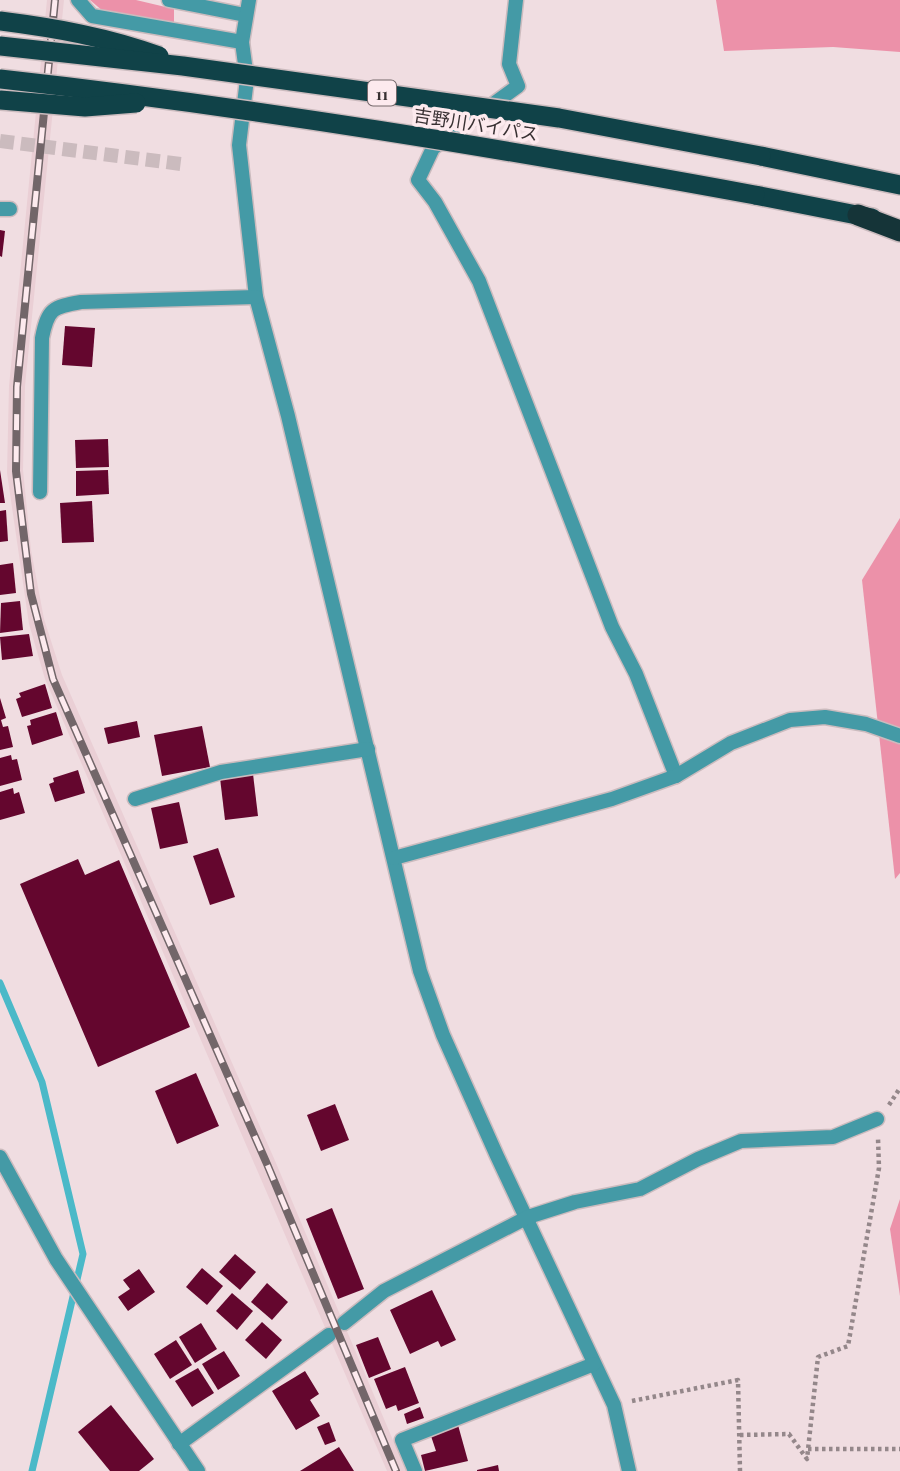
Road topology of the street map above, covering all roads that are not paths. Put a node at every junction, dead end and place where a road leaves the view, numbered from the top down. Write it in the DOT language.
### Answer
graph roads {
  1 [pos="78,0"];
  2 [pos="169,0"];
  3 [pos="249,0"];
  4 [pos="516,0"];
  5 [pos="245,15"];
  6 [pos="0,21"];
  7 [pos="242,43"];
  8 [pos="0,46"];
  9 [pos="183,66"];
  10 [pos="0,79"];
  11 [pos="178,99"];
  12 [pos="0,100"];
  13 [pos="900,185"];
  14 [pos="858,215"];
  15 [pos="900,224"];
  16 [pos="900,231"];
  17 [pos="256,297"];
  18 [pos="40,492"];
  19 [pos="900,736"];
  20 [pos="368,749"];
  21 [pos="676,776"];
  22 [pos="135,799"];
  23 [pos="394,858"];
  24 [pos="877,1119"];
  25 [pos="0,1157"];
  26 [pos="528,1217"];
  27 [pos="344,1323"];
  28 [pos="329,1335"];
  29 [pos="594,1364"];
  30 [pos="179,1444"];
  31 [pos="198,1471"];
  32 [pos="415,1471"];
  33 [pos="629,1471"];
  1 -- 7 [label="street"];
  2 -- 5 [label="street"];
  3 -- 5 [label="street"];
  4 -- 21 [label="street"];
  5 -- 7 [label="street"];
  6 -- 9 [label="highway, bridge"];
  7 -- 17 [label="street"];
  8 -- 9 [label="highway, 吉野川バイパス / 11, bridge"];
  9 -- 13 [label="highway, 吉野川バイパス / 11, bridge"];
  10 -- 11 [label="highway, 吉野川バイパス / 11, bridge"];
  11 -- 12 [label="highway, bridge"];
  11 -- 14 [label="highway, 吉野川バイパス / 11, bridge"];
  14 -- 15 [label="highway, 吉野川バイパス / 11"];
  14 -- 16 [label="highway"];
  17 -- 18 [label="street"];
  17 -- 20 [label="street"];
  19 -- 21 [label="street"];
  20 -- 22 [label="street"];
  20 -- 23 [label="street"];
  21 -- 23 [label="street"];
  23 -- 26 [label="street"];
  24 -- 26 [label="street"];
  25 -- 30 [label="street"];
  26 -- 27 [label="street"];
  26 -- 29 [label="street"];
  28 -- 30 [label="street"];
  29 -- 32 [label="street"];
  29 -- 33 [label="street"];
  30 -- 31 [label="street"];
}
